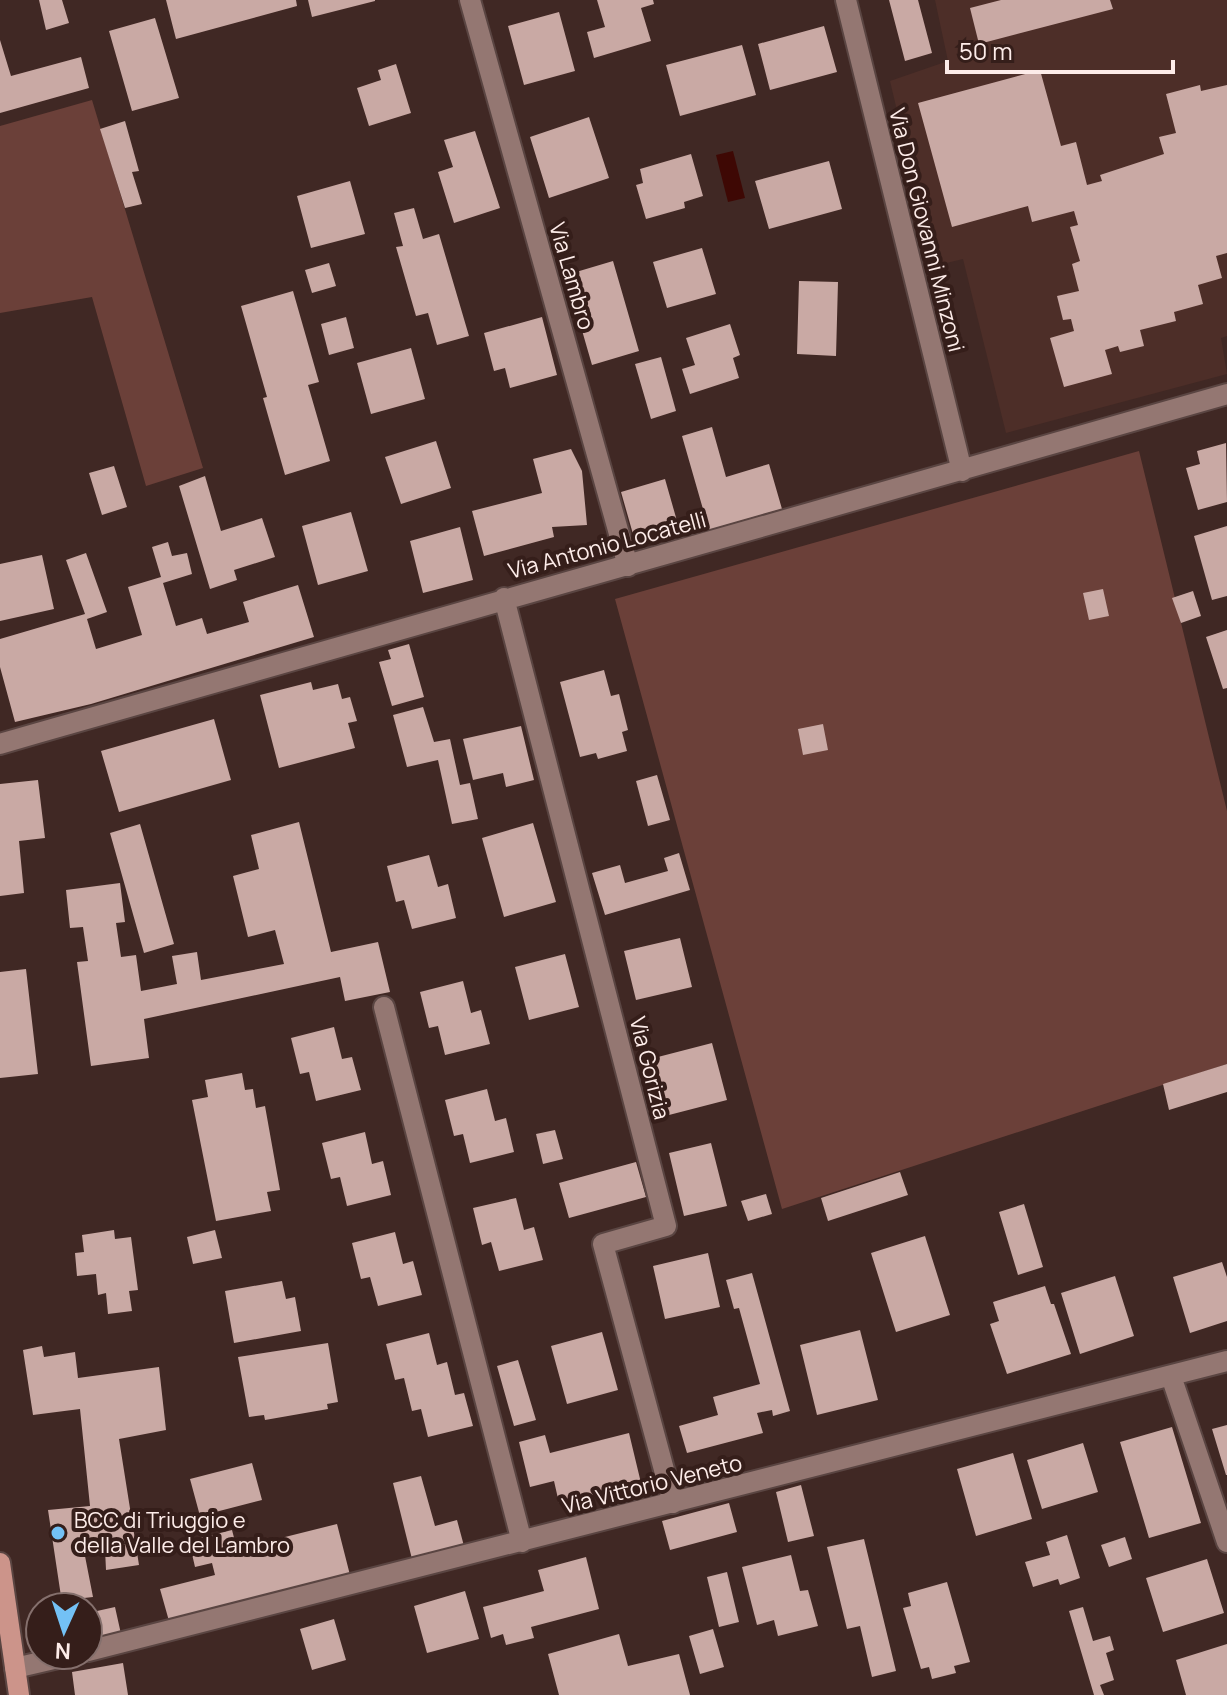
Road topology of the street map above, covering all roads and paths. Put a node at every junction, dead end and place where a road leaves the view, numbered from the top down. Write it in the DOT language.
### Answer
graph roads {
  1 [pos="470,0"];
  2 [pos="846,0"];
  3 [pos="1227,395"];
  4 [pos="962,471"];
  5 [pos="628,566"];
  6 [pos="504,598"];
  7 [pos="0,744"];
  8 [pos="384,1007"];
  9 [pos="1227,1361"];
  10 [pos="1171,1376"];
  11 [pos="673,1503"];
  12 [pos="522,1542"];
  13 [pos="1227,1542"];
  14 [pos="0,1563"];
  15 [pos="104,1647"];
  16 [pos="24,1666"];
  17 [pos="15,1668"];
  18 [pos="19,1695"];
  1 -- 5 [label="street, Via Lambro"];
  2 -- 4 [label="street, Via Don Giovanni Minzoni"];
  3 -- 4 [label="street, Via Antonio Locatelli"];
  4 -- 5 [label="street, Via Antonio Locatelli"];
  5 -- 6 [label="street, Via Antonio Locatelli"];
  6 -- 7 [label="street, Via Antonio Locatelli"];
  6 -- 11 [label="street, Via Gorizia"];
  8 -- 12 [label="street"];
  9 -- 10 [label="street, Via Vittorio Veneto"];
  10 -- 11 [label="street, Via Vittorio Veneto"];
  10 -- 13 [label="street"];
  11 -- 12 [label="street, Via Vittorio Veneto"];
  12 -- 15 [label="street, Via Vittorio Veneto"];
  14 -- 17 [label="main road"];
  16 -- 17 [label="street"];
  17 -- 18 [label="main road"];
}
